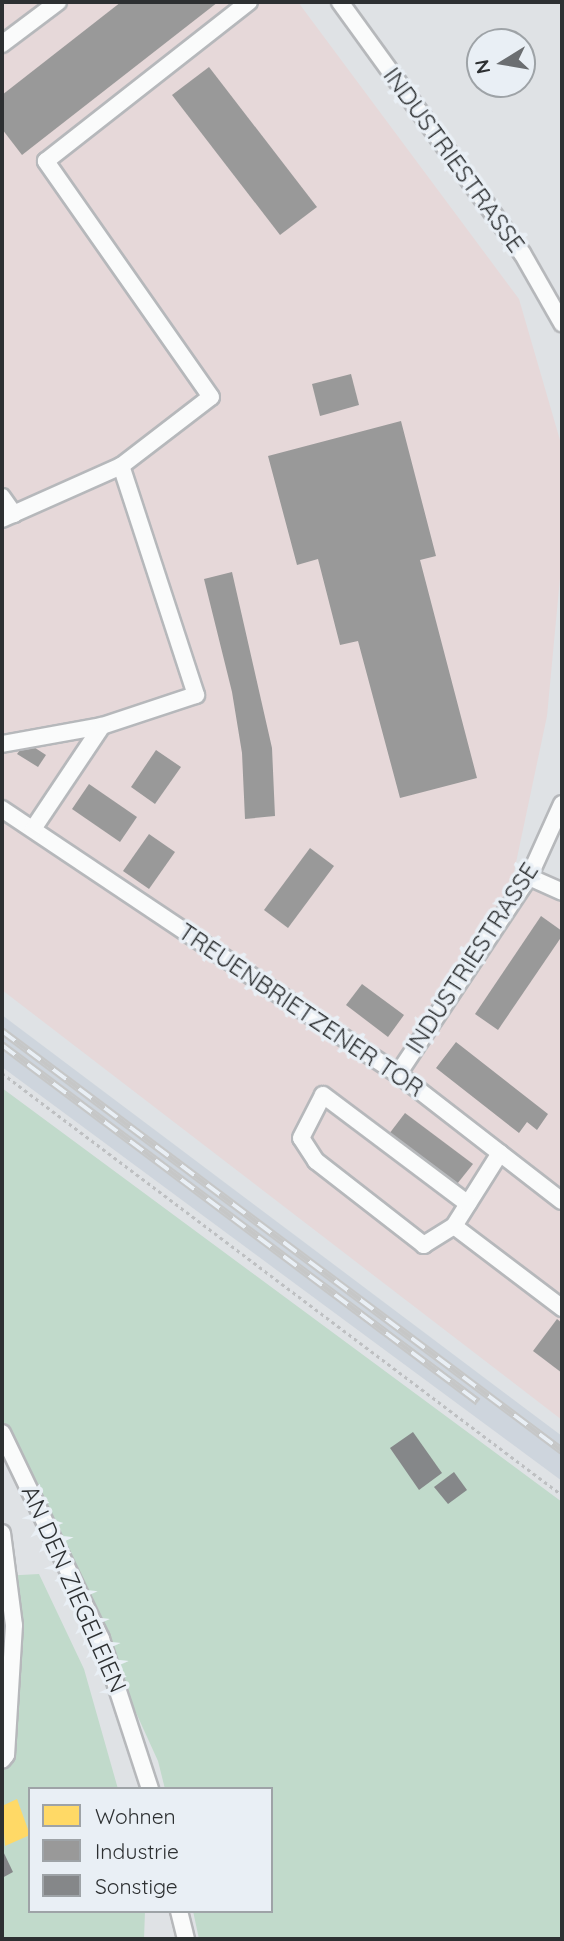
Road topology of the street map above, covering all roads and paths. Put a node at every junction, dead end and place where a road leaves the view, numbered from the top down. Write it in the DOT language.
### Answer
graph roads {
  1 [pos="58,2"];
  2 [pos="249,2"];
  3 [pos="340,2"];
  4 [pos="2,44"];
  5 [pos="562,323"];
  6 [pos="121,466"];
  7 [pos="2,497"];
  8 [pos="8,517"];
  9 [pos="102,726"];
  10 [pos="2,744"];
  11 [pos="562,804"];
  12 [pos="2,810"];
  13 [pos="33,830"];
  14 [pos="529,877"];
  15 [pos="562,892"];
  16 [pos="2,1073"];
  17 [pos="398,1074"];
  18 [pos="500,1153"];
  19 [pos="562,1201"];
  20 [pos="468,1204"];
  21 [pos="454,1226"];
  22 [pos="562,1308"];
  23 [pos="2,1433"];
  24 [pos="562,1495"];
  25 [pos="2,1532"];
  26 [pos="5,1724"];
  27 [pos="2,1760"];
  28 [pos="149,1787"];
  29 [pos="180,1913"];
  30 [pos="186,1939"];
  1 -- 4 [label="street"];
  2 -- 6 [label="street"];
  3 -- 5 [label="street, INDUSTRIESTRASSE"];
  6 -- 8 [label="street"];
  6 -- 9 [label="street"];
  7 -- 8 [label="street"];
  9 -- 10 [label="street"];
  9 -- 13 [label="street"];
  11 -- 14 [label="street, INDUSTRIESTRASSE"];
  12 -- 13 [label="street, TREUENBRIETZENER TOR"];
  13 -- 17 [label="street, TREUENBRIETZENER TOR"];
  14 -- 15 [label="street"];
  14 -- 17 [label="street, INDUSTRIESTRASSE"];
  16 -- 24 [label="path"];
  17 -- 18 [label="street, TREUENBRIETZENER TOR"];
  18 -- 19 [label="street, TREUENBRIETZENER TOR"];
  18 -- 20 [label="street"];
  20 -- 21 [label="street"];
  20 -- 21 [label="street"];
  21 -- 22 [label="street"];
  23 -- 28 [label="street, AN DEN ZIEGELEIEN"];
  25 -- 26 [label="street, AN DEN ZIEGELEIEN"];
  26 -- 27 [label="street, AN DEN ZIEGELEIEN"];
  29 -- 30 [label="street"];
}
